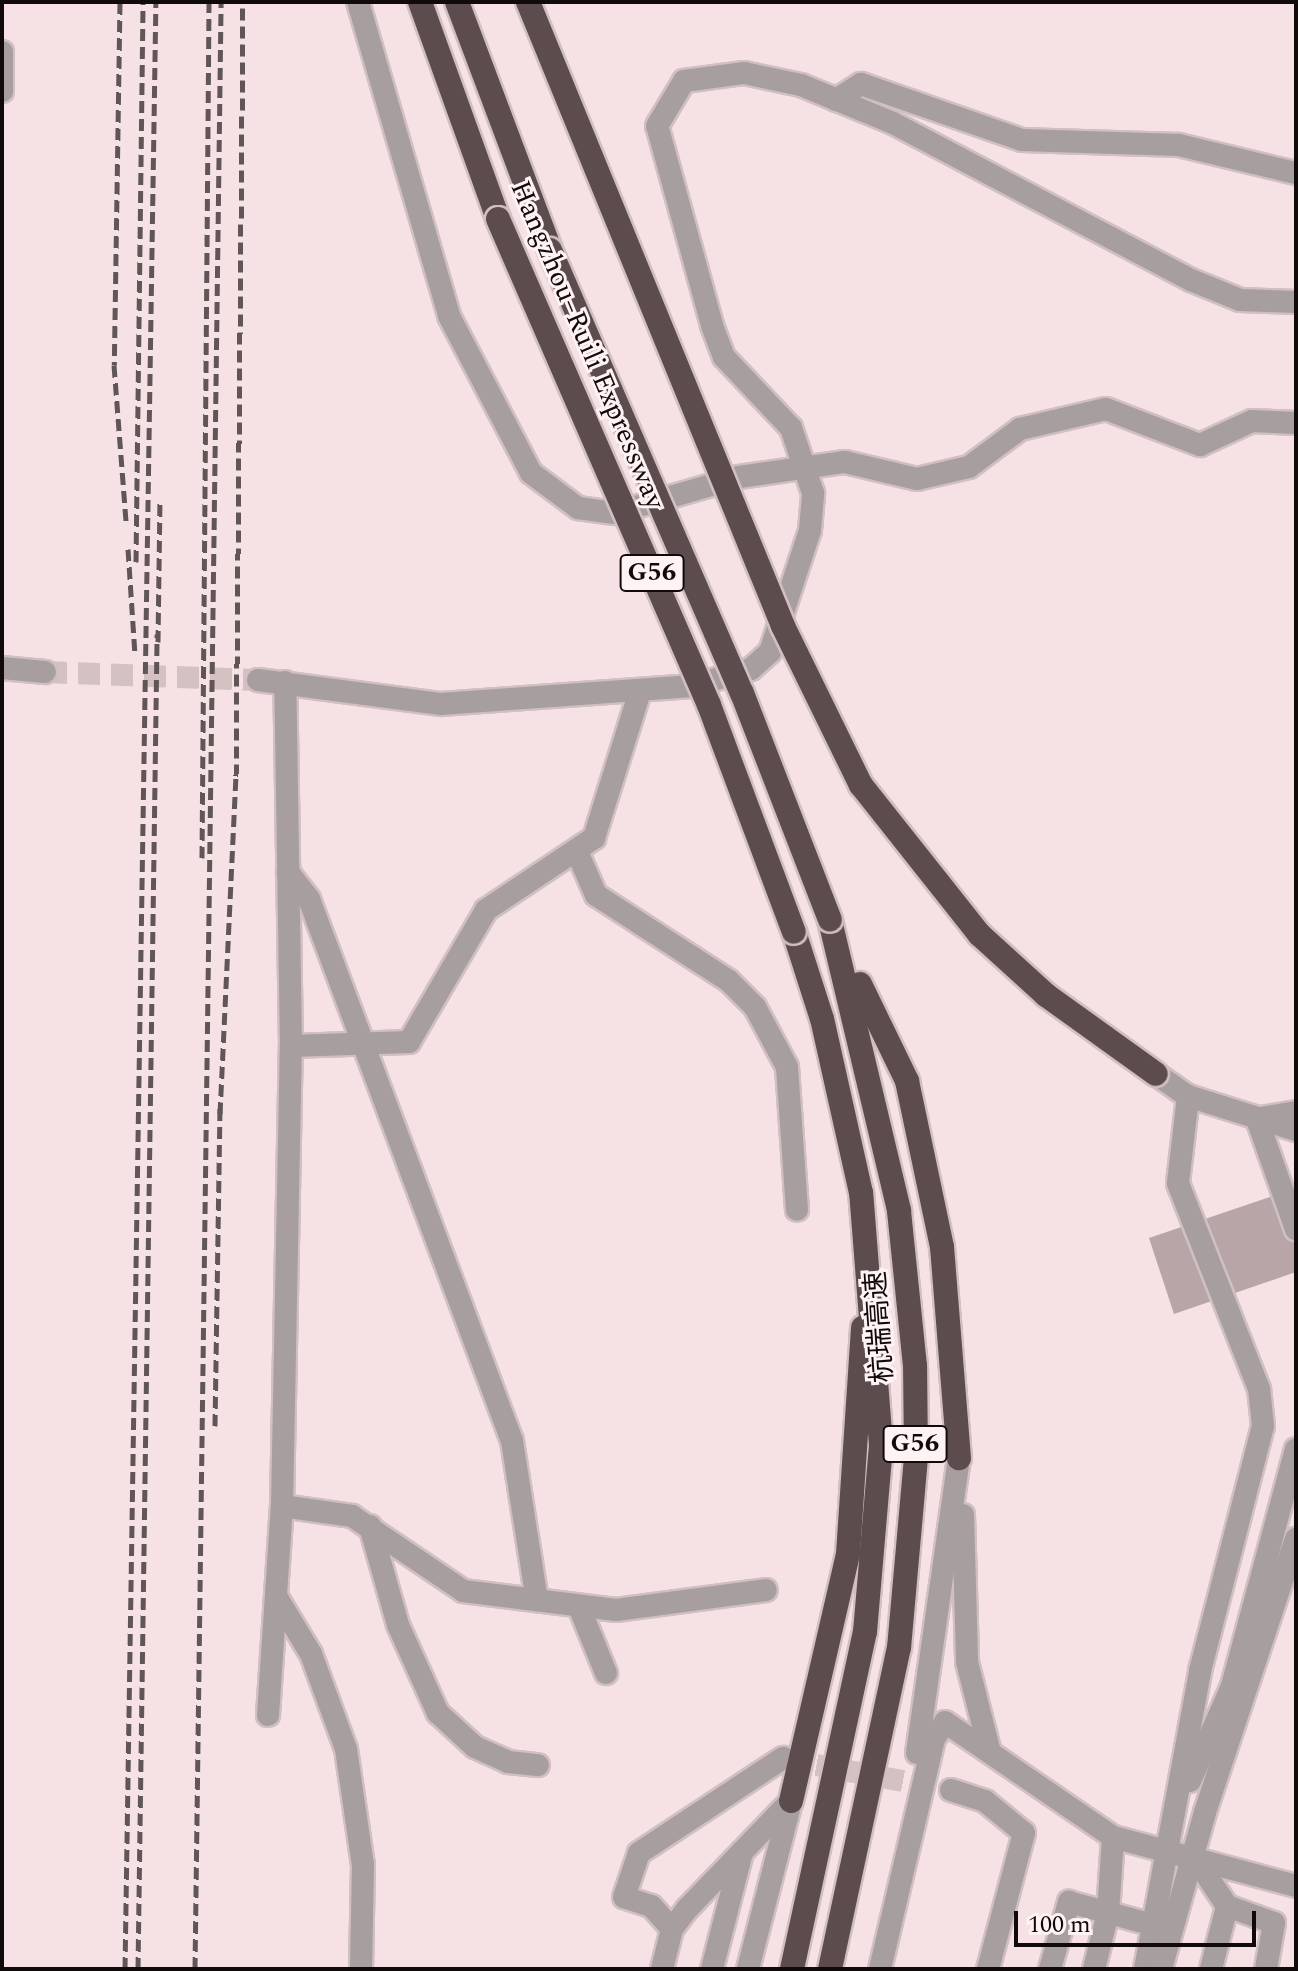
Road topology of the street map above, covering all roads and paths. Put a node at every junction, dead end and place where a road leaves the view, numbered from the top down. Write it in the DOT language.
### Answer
graph roads {
  1 [pos="358,2"];
  2 [pos="420,2"];
  3 [pos="457,2"];
  4 [pos="528,2"];
  5 [pos="2,52"];
  6 [pos="2,91"];
  7 [pos="836,100"];
  8 [pos="1296,173"];
  9 [pos="1296,302"];
  10 [pos="1296,423"];
  11 [pos="809,466"];
  12 [pos="2,668"];
  13 [pos="45,672"];
  14 [pos="258,680"];
  15 [pos="285,682"];
  16 [pos="640,691"];
  17 [pos="578,854"];
  18 [pos="288,872"];
  19 [pos="830,920"];
  20 [pos="794,932"];
  21 [pos="291,1046"];
  22 [pos="365,1047"];
  23 [pos="1156,1074"];
  24 [pos="1188,1096"];
  25 [pos="1296,1112"];
  26 [pos="1257,1119"];
  27 [pos="1296,1130"];
  28 [pos="861,1193"];
  29 [pos="797,1210"];
  30 [pos="1296,1229"];
  31 [pos="1296,1449"];
  32 [pos="959,1458"];
  33 [pos="282,1506"];
  34 [pos="370,1526"];
  35 [pos="1296,1539"];
  36 [pos="766,1590"];
  37 [pos="276,1596"];
  38 [pos="537,1600"];
  39 [pos="580,1609"];
  40 [pos="606,1673"];
  41 [pos="268,1715"];
  42 [pos="993,1755"];
  43 [pos="783,1758"];
  44 [pos="538,1765"];
  45 [pos="951,1790"];
  46 [pos="791,1801"];
  47 [pos="1179,1804"];
  48 [pos="1113,1837"];
  49 [pos="742,1851"];
  50 [pos="1182,1852"];
  51 [pos="1296,1886"];
  52 [pos="1227,1906"];
  53 [pos="1108,1913"];
  54 [pos="1157,1926"];
  55 [pos="672,1929"];
  56 [pos="361,1969"];
  57 [pos="662,1969"];
  58 [pos="712,1969"];
  59 [pos="748,1969"];
  60 [pos="792,1969"];
  61 [pos="830,1969"];
  62 [pos="871,1969"];
  63 [pos="880,1969"];
  64 [pos="988,1969"];
  65 [pos="1050,1969"];
  66 [pos="1094,1969"];
  67 [pos="1145,1969"];
  68 [pos="1161,1969"];
  69 [pos="1211,1969"];
  70 [pos="1266,1969"];
  1 -- 11 [label="street"];
  2 -- 20 [label="highway, Hangzhou–Ruili Expressway / G56, bridge"];
  3 -- 19 [label="highway, Hangzhou–Ruili Expressway / G56, bridge"];
  4 -- 23 [label="highway, bridge"];
  5 -- 6 [label="street"];
  7 -- 8 [label="street"];
  7 -- 9 [label="street"];
  7 -- 11 [label="street"];
  10 -- 11 [label="street"];
  11 -- 16 [label="street"];
  12 -- 13 [label="street"];
  14 -- 15 [label="street"];
  15 -- 16 [label="street"];
  15 -- 18 [label="street"];
  16 -- 17 [label="street"];
  17 -- 22 [label="street"];
  17 -- 29 [label="street"];
  18 -- 21 [label="street"];
  18 -- 22 [label="street"];
  19 -- 32 [label="highway"];
  19 -- 61 [label="highway, 杭瑞高速 / G56"];
  20 -- 28 [label="highway, 杭瑞高速 / G56"];
  21 -- 22 [label="street"];
  21 -- 33 [label="street"];
  22 -- 38 [label="street"];
  23 -- 24 [label="street"];
  24 -- 26 [label="street"];
  24 -- 47 [label="street"];
  25 -- 26 [label="street"];
  26 -- 27 [label="street"];
  26 -- 30 [label="street"];
  28 -- 46 [label="highway"];
  28 -- 60 [label="highway, 杭瑞高速 / G56"];
  31 -- 47 [label="street"];
  32 -- 42 [label="street"];
  32 -- 62 [label="street"];
  33 -- 34 [label="street"];
  33 -- 37 [label="street"];
  34 -- 38 [label="street"];
  34 -- 44 [label="street"];
  35 -- 50 [label="street"];
  36 -- 39 [label="street"];
  37 -- 41 [label="street"];
  37 -- 56 [label="street"];
  38 -- 39 [label="street"];
  39 -- 40 [label="street"];
  42 -- 48 [label="street"];
  42 -- 63 [label="street"];
  43 -- 55 [label="street"];
  45 -- 64 [label="street"];
  46 -- 49 [label="street"];
  46 -- 59 [label="street"];
  47 -- 50 [label="street"];
  48 -- 50 [label="street"];
  48 -- 53 [label="street"];
  49 -- 55 [label="street"];
  49 -- 58 [label="street"];
  50 -- 51 [label="street"];
  50 -- 52 [label="street"];
  50 -- 54 [label="street"];
  50 -- 68 [label="street"];
  52 -- 69 [label="street"];
  52 -- 70 [label="street"];
  53 -- 54 [label="street"];
  53 -- 65 [label="street"];
  53 -- 66 [label="street"];
  54 -- 67 [label="street"];
  55 -- 57 [label="street"];
}
